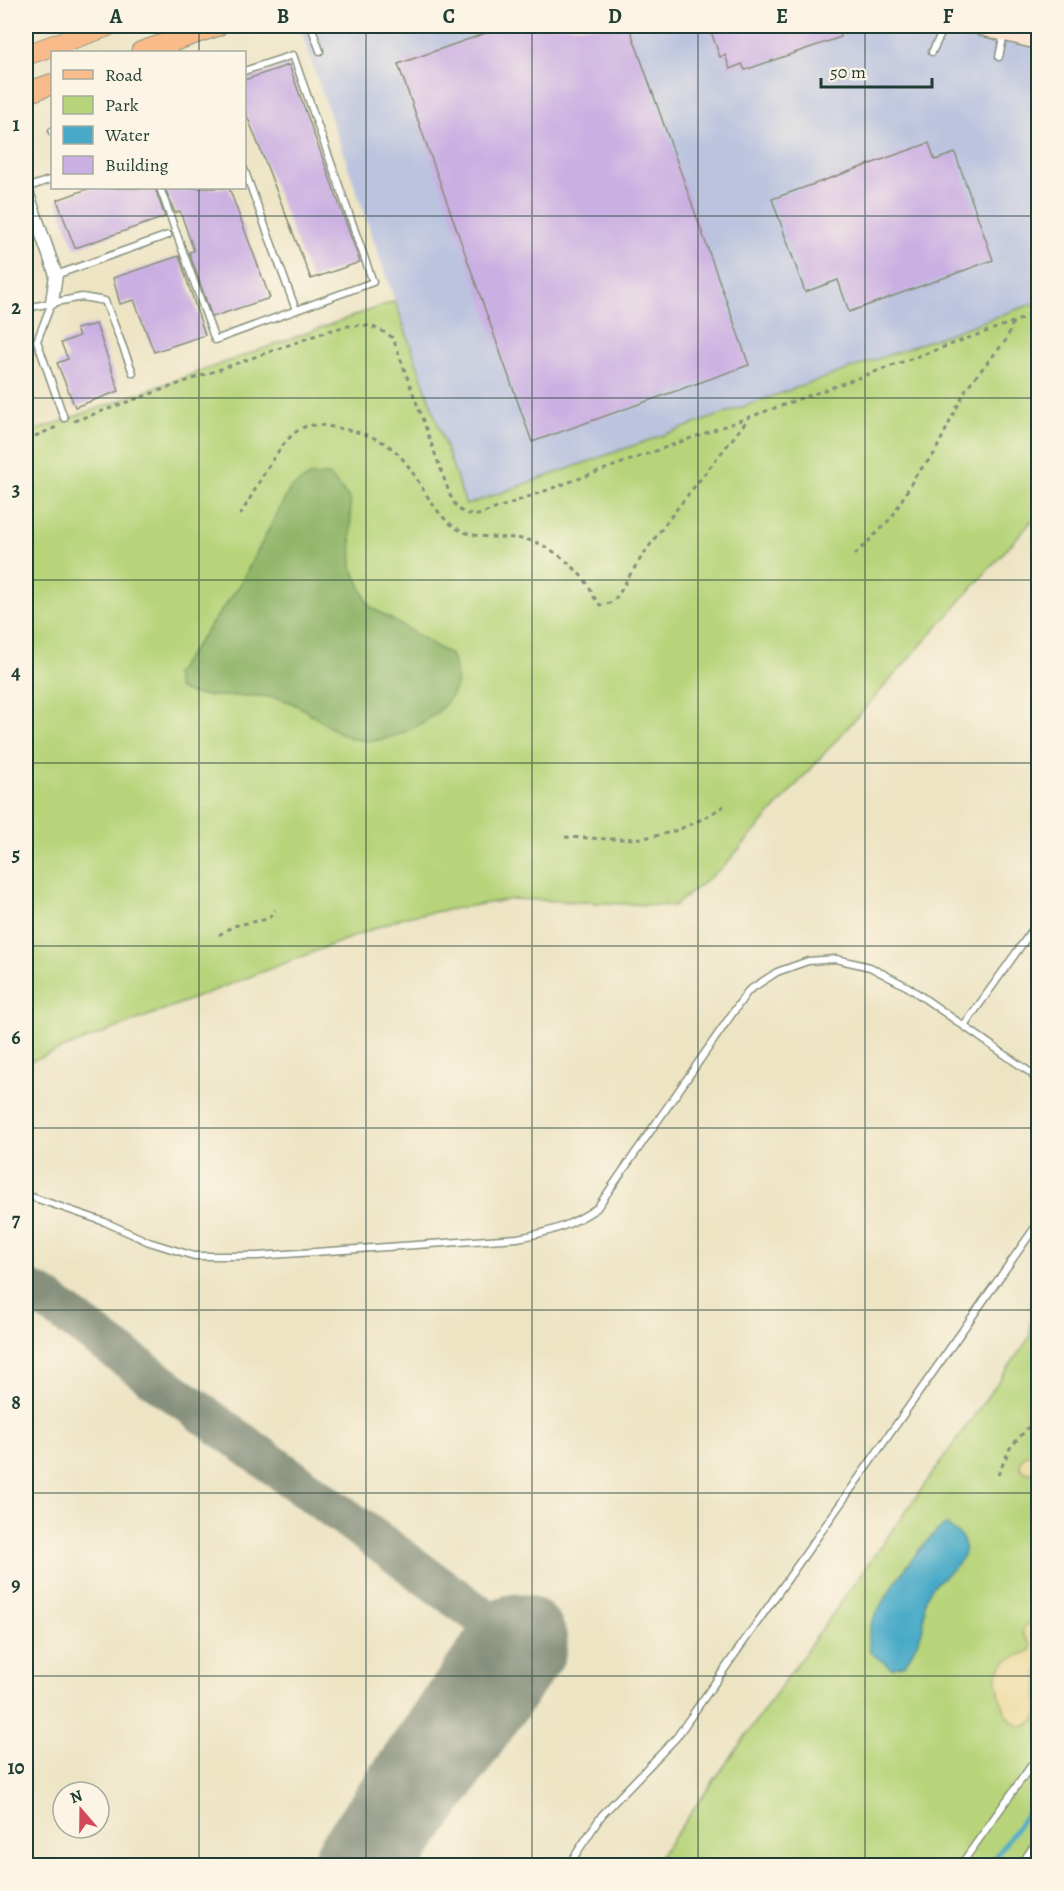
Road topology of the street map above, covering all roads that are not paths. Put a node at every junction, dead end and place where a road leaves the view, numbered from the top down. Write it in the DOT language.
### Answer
graph roads {
  1 [pos="108,26"];
  2 [pos="217,26"];
  3 [pos="311,26"];
  4 [pos="945,26"];
  5 [pos="981,26"];
  6 [pos="82,30"];
  7 [pos="1004,32"];
  8 [pos="1038,40"];
  9 [pos="144,51"];
  10 [pos="320,51"];
  11 [pos="932,52"];
  12 [pos="26,55"];
  13 [pos="999,57"];
  14 [pos="246,69"];
  15 [pos="51,84"];
  16 [pos="26,93"];
  17 [pos="246,174"];
  18 [pos="51,179"];
  19 [pos="26,189"];
  20 [pos="160,189"];
  21 [pos="168,235"];
  22 [pos="56,275"];
  23 [pos="52,302"];
  24 [pos="26,308"];
  25 [pos="296,310"];
  26 [pos="133,373"];
  27 [pos="64,417"];
  28 [pos="1038,922"];
  29 [pos="964,1026"];
  30 [pos="1038,1084"];
  31 [pos="26,1195"];
  32 [pos="1038,1223"];
  33 [pos="1038,1756"];
  34 [pos="1038,1840"];
  35 [pos="568,1866"];
  36 [pos="960,1866"];
  37 [pos="1020,1866"];
  1 -- 6 [label="main road"];
  2 -- 9 [label="main road"];
  3 -- 10 [label="lane"];
  4 -- 11 [label="lane"];
  5 -- 7 [label="street"];
  6 -- 12 [label="main road"];
  7 -- 8 [label="street"];
  7 -- 13 [label="lane"];
  14 -- 25 [label="lane"];
  15 -- 16 [label="main road"];
  17 -- 25 [label="lane"];
  18 -- 19 [label="lane"];
  19 -- 22 [label="street"];
  20 -- 25 [label="lane"];
  21 -- 22 [label="lane"];
  22 -- 23 [label="street"];
  23 -- 24 [label="lane"];
  23 -- 26 [label="lane"];
  23 -- 27 [label="lane"];
  28 -- 29 [label="lane"];
  29 -- 30 [label="lane"];
  29 -- 31 [label="lane"];
  32 -- 35 [label="lane"];
  33 -- 36 [label="lane"];
  34 -- 37 [label="lane"];
}
